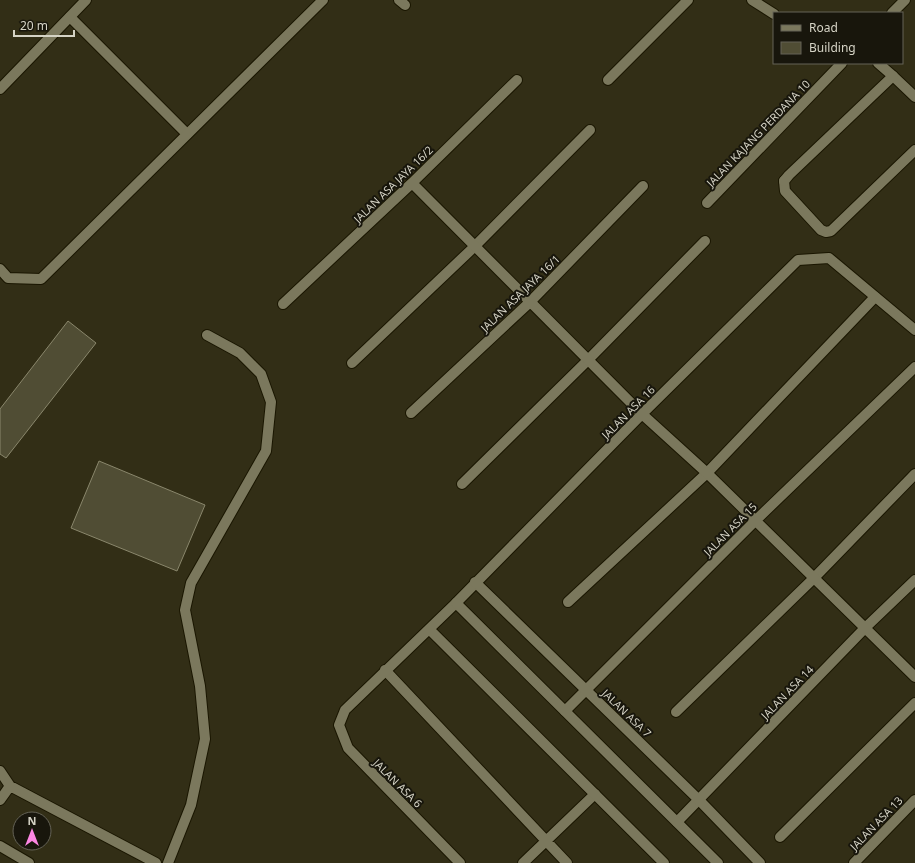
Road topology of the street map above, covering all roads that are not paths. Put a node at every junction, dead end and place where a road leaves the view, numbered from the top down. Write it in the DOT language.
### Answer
graph roads {
  1 [pos="86,0"];
  2 [pos="323,0"];
  3 [pos="688,0"];
  4 [pos="752,0"];
  5 [pos="905,0"];
  6 [pos="893,12"];
  7 [pos="773,13"];
  8 [pos="70,17"];
  9 [pos="841,64"];
  10 [pos="879,64"];
  11 [pos="893,76"];
  12 [pos="518,80"];
  13 [pos="608,80"];
  14 [pos="0,89"];
  15 [pos="915,97"];
  16 [pos="590,130"];
  17 [pos="187,134"];
  18 [pos="915,150"];
  19 [pos="412,183"];
  20 [pos="642,186"];
  21 [pos="707,203"];
  22 [pos="705,241"];
  23 [pos="474,247"];
  24 [pos="0,269"];
  25 [pos="875,297"];
  26 [pos="530,302"];
  27 [pos="283,304"];
  28 [pos="915,330"];
  29 [pos="207,335"];
  30 [pos="587,361"];
  31 [pos="352,363"];
  32 [pos="915,367"];
  33 [pos="411,413"];
  34 [pos="642,414"];
  35 [pos="707,472"];
  36 [pos="915,474"];
  37 [pos="462,484"];
  38 [pos="756,520"];
  39 [pos="814,578"];
  40 [pos="915,580"];
  41 [pos="475,582"];
  42 [pos="568,602"];
  43 [pos="456,603"];
  44 [pos="865,628"];
  45 [pos="429,629"];
  46 [pos="385,670"];
  47 [pos="915,677"];
  48 [pos="587,690"];
  49 [pos="915,703"];
  50 [pos="345,710"];
  51 [pos="565,711"];
  52 [pos="676,712"];
  53 [pos="0,771"];
  54 [pos="10,786"];
  55 [pos="595,794"];
  56 [pos="0,800"];
  57 [pos="699,800"];
  58 [pos="915,800"];
  59 [pos="677,822"];
  60 [pos="780,837"];
  61 [pos="545,841"];
  62 [pos="0,846"];
  63 [pos="29,863"];
  64 [pos="156,863"];
  65 [pos="168,863"];
  66 [pos="460,863"];
  67 [pos="523,863"];
  68 [pos="567,863"];
  69 [pos="664,863"];
  70 [pos="718,863"];
  71 [pos="760,863"];
  72 [pos="854,863"];
  1 -- 8 [label="street"];
  2 -- 17 [label="street"];
  3 -- 13 [label="street"];
  4 -- 7 [label="street"];
  5 -- 6 [label="street"];
  8 -- 14 [label="street"];
  8 -- 17 [label="street"];
  9 -- 21 [label="street, JALAN KAJANG PERDANA 10"];
  10 -- 11 [label="street"];
  11 -- 15 [label="street"];
  11 -- 18 [label="street"];
  12 -- 19 [label="street, JALAN ASA JAYA 16/2"];
  16 -- 23 [label="street"];
  17 -- 24 [label="street"];
  19 -- 23 [label="street"];
  19 -- 27 [label="street, JALAN ASA JAYA 16/2"];
  20 -- 26 [label="street, JALAN ASA JAYA 16/1"];
  22 -- 30 [label="street"];
  23 -- 26 [label="street"];
  23 -- 31 [label="street"];
  25 -- 28 [label="street"];
  25 -- 34 [label="street, JALAN ASA 16"];
  25 -- 35 [label="street"];
  26 -- 30 [label="street"];
  26 -- 33 [label="street, JALAN ASA JAYA 16/1"];
  29 -- 65 [label="street"];
  30 -- 34 [label="street"];
  30 -- 37 [label="street"];
  32 -- 38 [label="street, JALAN ASA 15"];
  34 -- 35 [label="street"];
  34 -- 41 [label="street, JALAN ASA 16"];
  35 -- 38 [label="street"];
  35 -- 42 [label="street"];
  36 -- 39 [label="street"];
  38 -- 39 [label="street"];
  38 -- 48 [label="street, JALAN ASA 15"];
  39 -- 44 [label="street"];
  39 -- 52 [label="street"];
  40 -- 44 [label="street, JALAN ASA 14"];
  41 -- 43 [label="street, JALAN ASA 16"];
  41 -- 48 [label="street, JALAN ASA 7"];
  43 -- 45 [label="street, JALAN ASA 16"];
  43 -- 51 [label="street"];
  44 -- 47 [label="street"];
  44 -- 57 [label="street, JALAN ASA 14"];
  45 -- 46 [label="street, JALAN ASA 16"];
  45 -- 55 [label="street"];
  46 -- 50 [label="street, JALAN ASA 16"];
  46 -- 61 [label="street"];
  48 -- 51 [label="street, JALAN ASA 15"];
  48 -- 57 [label="street, JALAN ASA 7"];
  49 -- 60 [label="street"];
  50 -- 66 [label="street, JALAN ASA 6"];
  51 -- 59 [label="street"];
  53 -- 54 [label="street"];
  54 -- 56 [label="street"];
  54 -- 64 [label="street"];
  55 -- 61 [label="street"];
  55 -- 69 [label="street"];
  57 -- 59 [label="street, JALAN ASA 14"];
  57 -- 71 [label="street, JALAN ASA 7"];
  58 -- 72 [label="street, JALAN ASA 13"];
  59 -- 70 [label="street"];
  61 -- 67 [label="street"];
  61 -- 68 [label="street"];
  62 -- 63 [label="street"];
}
